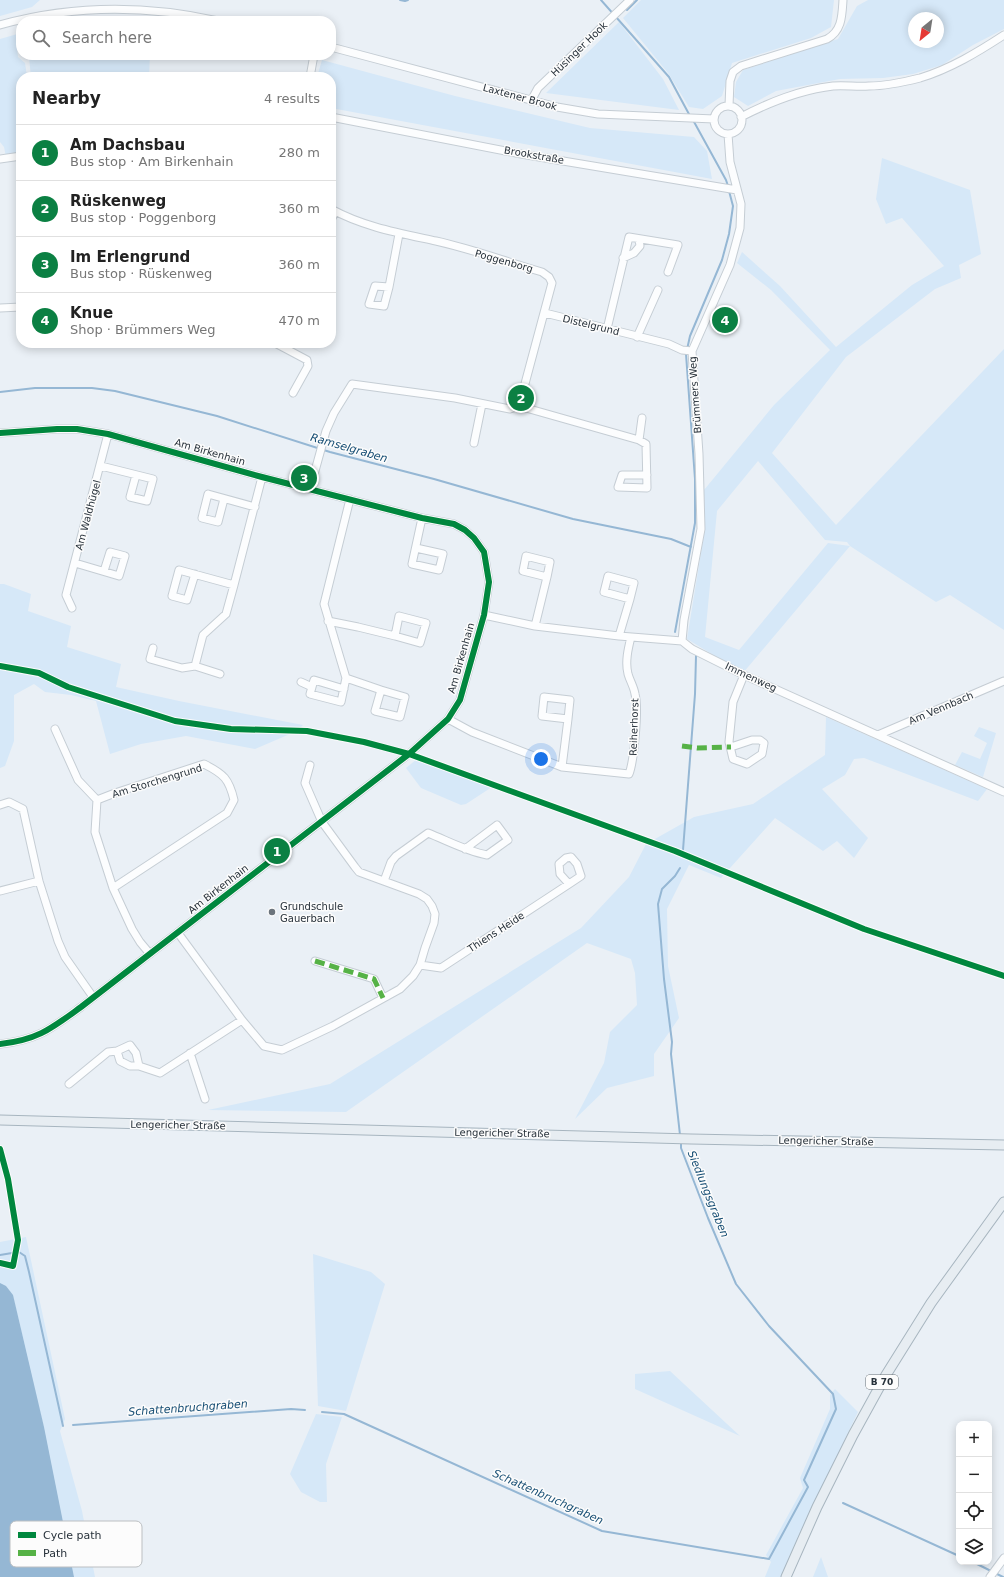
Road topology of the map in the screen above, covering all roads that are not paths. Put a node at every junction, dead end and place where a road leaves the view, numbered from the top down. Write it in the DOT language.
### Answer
graph roads {
  1 [pos="630,0"];
  2 [pos="843,0"];
  3 [pos="38,16"];
  4 [pos="189,16"];
  5 [pos="16,21"];
  6 [pos="0,25"];
  7 [pos="1004,35"];
  8 [pos="336,48"];
  9 [pos="313,60"];
  10 [pos="311,72"];
  11 [pos="531,101"];
  12 [pos="728,106"];
  13 [pos="741,117"];
  14 [pos="336,118"];
  15 [pos="714,119"];
  16 [pos="728,134"];
  17 [pos="16,157"];
  18 [pos="0,159"];
  19 [pos="736,190"];
  20 [pos="336,212"];
  21 [pos="399,234"];
  22 [pos="640,238"];
  23 [pos="623,258"];
  24 [pos="668,272"];
  25 [pos="388,287"];
  26 [pos="658,290"];
  27 [pos="16,307"];
  28 [pos="0,308"];
  29 [pos="545,313"];
  30 [pos="607,329"];
  31 [pos="638,337"];
  32 [pos="284,348"];
  33 [pos="691,351"];
  34 [pos="293,393"];
  35 [pos="482,404"];
  36 [pos="519,406"];
  37 [pos="642,418"];
  38 [pos="0,433"];
  39 [pos="108,434"];
  40 [pos="639,440"];
  41 [pos="474,443"];
  42 [pos="101,466"];
  43 [pos="136,475"];
  44 [pos="647,475"];
  45 [pos="262,477"];
  46 [pos="310,489"];
  47 [pos="224,499"];
  48 [pos="350,499"];
  49 [pos="255,507"];
  50 [pos="422,518"];
  51 [pos="416,548"];
  52 [pos="74,564"];
  53 [pos="104,571"];
  54 [pos="195,574"];
  55 [pos="547,577"];
  56 [pos="234,585"];
  57 [pos="630,599"];
  58 [pos="72,608"];
  59 [pos="484,615"];
  60 [pos="328,621"];
  61 [pos="535,626"];
  62 [pos="395,636"];
  63 [pos="619,636"];
  64 [pos="630,637"];
  65 [pos="682,641"];
  66 [pos="153,648"];
  67 [pos="195,666"];
  68 [pos="220,674"];
  69 [pos="744,675"];
  70 [pos="346,678"];
  71 [pos="1004,681"];
  72 [pos="301,682"];
  73 [pos="312,687"];
  74 [pos="344,688"];
  75 [pos="381,690"];
  76 [pos="448,719"];
  77 [pos="568,719"];
  78 [pos="55,729"];
  79 [pos="878,736"];
  80 [pos="730,747"];
  81 [pos="310,765"];
  82 [pos="562,768"];
  83 [pos="1004,792"];
  84 [pos="97,800"];
  85 [pos="0,805"];
  86 [pos="322,822"];
  87 [pos="465,849"];
  88 [pos="39,881"];
  89 [pos="384,881"];
  90 [pos="569,884"];
  91 [pos="113,888"];
  92 [pos="0,891"];
  93 [pos="178,933"];
  94 [pos="150,954"];
  95 [pos="315,960"];
  96 [pos="420,965"];
  97 [pos="93,997"];
  98 [pos="383,998"];
  99 [pos="242,1020"];
  100 [pos="0,1044"];
  101 [pos="117,1051"];
  102 [pos="190,1053"];
  103 [pos="139,1066"];
  104 [pos="69,1084"];
  105 [pos="205,1099"];
  106 [pos="0,1120"];
  107 [pos="1004,1145"];
  108 [pos="1004,1202"];
  109 [pos="1004,1558"];
  110 [pos="786,1577"];
  111 [pos="991,1577"];
  1 -- 11 [label="street, Hüsinger Hook"];
  2 -- 12 [label="street"];
  3 -- 4 [label="street"];
  5 -- 6 [label="street"];
  7 -- 13 [label="street"];
  8 -- 11 [label="street, Laxtener Brook"];
  9 -- 10 [label="street"];
  11 -- 15 [label="street, Laxtener Brook"];
  12 -- 13 [label="street"];
  12 -- 15 [label="street"];
  13 -- 16 [label="street"];
  14 -- 19 [label="street, Brookstraße"];
  15 -- 16 [label="street"];
  16 -- 19 [label="street, Brümmers Weg"];
  17 -- 18 [label="street"];
  19 -- 33 [label="street, Brümmers Weg"];
  20 -- 21 [label="street, Poggenborg"];
  21 -- 25 [label="street"];
  21 -- 29 [label="street, Poggenborg"];
  22 -- 23 [label="street"];
  22 -- 23 [label="street"];
  22 -- 24 [label="street"];
  23 -- 30 [label="street"];
  26 -- 31 [label="street"];
  27 -- 28 [label="street"];
  29 -- 30 [label="street, Distelgrund"];
  29 -- 36 [label="street, Poggenborg"];
  30 -- 31 [label="street, Distelgrund"];
  31 -- 33 [label="street, Distelgrund"];
  32 -- 34 [label="street"];
  33 -- 65 [label="street, Brümmers Weg"];
  35 -- 36 [label="street"];
  35 -- 41 [label="street"];
  35 -- 46 [label="street"];
  36 -- 40 [label="street"];
  37 -- 40 [label="street"];
  38 -- 39 [label="street, Am Birkenhain"];
  39 -- 42 [label="street, Am Waldhügel"];
  39 -- 45 [label="street, Am Birkenhain"];
  40 -- 44 [label="street"];
  42 -- 43 [label="street, Am Waldhügel"];
  42 -- 52 [label="street, Am Waldhügel"];
  45 -- 46 [label="street, Am Birkenhain"];
  45 -- 49 [label="street"];
  46 -- 48 [label="street, Am Birkenhain"];
  47 -- 49 [label="street"];
  48 -- 50 [label="street, Am Birkenhain"];
  48 -- 60 [label="street"];
  49 -- 56 [label="street"];
  50 -- 51 [label="street"];
  50 -- 59 [label="street, Am Birkenhain"];
  51 -- 51 [label="street"];
  52 -- 53 [label="street, Am Waldhügel"];
  52 -- 58 [label="street, Am Waldhügel"];
  54 -- 56 [label="street"];
  55 -- 61 [label="street"];
  56 -- 67 [label="street"];
  57 -- 63 [label="street"];
  59 -- 61 [label="street, Immenweg"];
  59 -- 76 [label="street, Am Birkenhain"];
  60 -- 62 [label="street"];
  60 -- 70 [label="street"];
  61 -- 63 [label="street, Immenweg"];
  62 -- 62 [label="street"];
  63 -- 64 [label="street, Immenweg"];
  64 -- 65 [label="street, Immenweg"];
  64 -- 82 [label="street, Reiherhorst"];
  65 -- 69 [label="street, Immenweg"];
  66 -- 67 [label="street"];
  67 -- 68 [label="street"];
  69 -- 79 [label="street, Immenweg"];
  69 -- 80 [label="street"];
  70 -- 74 [label="street"];
  70 -- 75 [label="street"];
  71 -- 79 [label="street, Am Vennbach"];
  72 -- 73 [label="street"];
  73 -- 74 [label="street"];
  73 -- 74 [label="street"];
  75 -- 75 [label="street"];
  76 -- 82 [label="street, Reiherhorst"];
  76 -- 86 [label="street, Am Birkenhain"];
  77 -- 77 [label="street"];
  77 -- 82 [label="street"];
  78 -- 84 [label="street"];
  79 -- 83 [label="street, Immenweg"];
  80 -- 80 [label="street"];
  81 -- 86 [label="street"];
  84 -- 91 [label="street"];
  84 -- 91 [label="street, Am Storchengrund"];
  85 -- 88 [label="street"];
  86 -- 89 [label="street"];
  86 -- 93 [label="street, Am Birkenhain"];
  87 -- 87 [label="street"];
  87 -- 89 [label="street"];
  88 -- 92 [label="street"];
  88 -- 97 [label="street"];
  89 -- 96 [label="street"];
  90 -- 96 [label="street, Thiens Heide"];
  91 -- 94 [label="street"];
  93 -- 94 [label="street, Am Birkenhain"];
  93 -- 99 [label="street"];
  94 -- 97 [label="street, Am Birkenhain"];
  95 -- 98 [label="street"];
  96 -- 98 [label="street"];
  97 -- 100 [label="street, Am Birkenhain"];
  98 -- 99 [label="street"];
  99 -- 102 [label="street"];
  101 -- 103 [label="street"];
  101 -- 103 [label="street"];
  101 -- 104 [label="street"];
  102 -- 103 [label="street"];
  102 -- 105 [label="street"];
  106 -- 107 [label="main road, Lengericher Straße"];
  108 -- 110 [label="main road, B 70"];
  109 -- 111 [label="street"];
}
